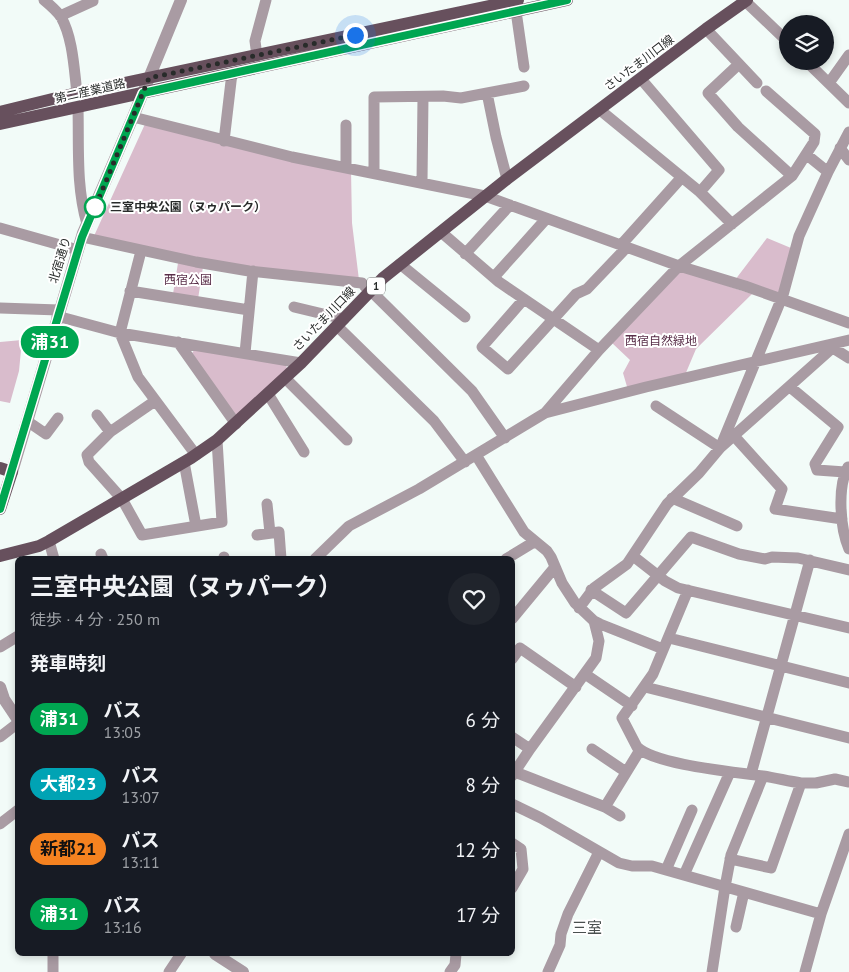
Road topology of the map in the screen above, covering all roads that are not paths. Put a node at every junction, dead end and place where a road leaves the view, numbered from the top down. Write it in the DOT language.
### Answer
graph roads {
  1 [pos="44,0"];
  2 [pos="93,0"];
  3 [pos="181,0"];
  4 [pos="266,0"];
  5 [pos="567,0"];
  6 [pos="746,0"];
  7 [pos="514,3"];
  8 [pos="60,16"];
  9 [pos="706,29"];
  10 [pos="779,33"];
  11 [pos="849,55"];
  12 [pos="257,56"];
  13 [pos="739,64"];
  14 [pos="524,68"];
  15 [pos="815,70"];
  16 [pos="232,73"];
  17 [pos="149,78"];
  18 [pos="641,79"];
  19 [pos="829,83"];
  20 [pos="524,86"];
  21 [pos="77,93"];
  22 [pos="143,93"];
  23 [pos="487,93"];
  24 [pos="423,97"];
  25 [pos="0,104"];
  26 [pos="849,104"];
  27 [pos="14,107"];
  28 [pos="78,108"];
  29 [pos="600,110"];
  30 [pos="0,112"];
  31 [pos="133,118"];
  32 [pos="0,124"];
  33 [pos="346,125"];
  34 [pos="849,132"];
  35 [pos="224,141"];
  36 [pos="840,148"];
  37 [pos="807,155"];
  38 [pos="849,160"];
  39 [pos="346,166"];
  40 [pos="374,172"];
  41 [pos="828,172"];
  42 [pos="792,176"];
  43 [pos="682,177"];
  44 [pos="507,179"];
  45 [pos="422,182"];
  46 [pos="700,192"];
  47 [pos="485,196"];
  48 [pos="510,205"];
  49 [pos="546,219"];
  50 [pos="88,224"];
  51 [pos="732,224"];
  52 [pos="0,228"];
  53 [pos="440,232"];
  54 [pos="82,237"];
  55 [pos="624,246"];
  56 [pos="78,250"];
  57 [pos="141,251"];
  58 [pos="465,254"];
  59 [pos="400,264"];
  60 [pos="679,266"];
  61 [pos="253,271"];
  62 [pos="494,277"];
  63 [pos="130,291"];
  64 [pos="370,292"];
  65 [pos="524,299"];
  66 [pos="782,299"];
  67 [pos="294,307"];
  68 [pos="0,308"];
  69 [pos="249,310"];
  70 [pos="58,313"];
  71 [pos="465,317"];
  72 [pos="552,319"];
  73 [pos="341,323"];
  74 [pos="849,323"];
  75 [pos="120,333"];
  76 [pos="178,342"];
  77 [pos="840,344"];
  78 [pos="599,350"];
  79 [pos="245,353"];
  80 [pos="849,358"];
  81 [pos="301,363"];
  82 [pos="756,363"];
  83 [pos="285,378"];
  84 [pos="790,387"];
  85 [pos="268,394"];
  86 [pos="155,400"];
  87 [pos="656,406"];
  88 [pos="545,413"];
  89 [pos="97,416"];
  90 [pos="58,418"];
  91 [pos="27,421"];
  92 [pos="236,424"];
  93 [pos="110,432"];
  94 [pos="735,437"];
  95 [pos="505,438"];
  96 [pos="217,440"];
  97 [pos="347,440"];
  98 [pos="720,448"];
  99 [pos="304,452"];
  100 [pos="196,455"];
  101 [pos="476,455"];
  102 [pos="184,462"];
  103 [pos="465,462"];
  104 [pos="847,469"];
  105 [pos="6,470"];
  106 [pos="672,498"];
  107 [pos="122,499"];
  108 [pos="267,504"];
  109 [pos="0,510"];
  110 [pos="844,513"];
  111 [pos="196,526"];
  112 [pos="736,526"];
  113 [pos="270,533"];
  114 [pos="257,535"];
  115 [pos="49,541"];
  116 [pos="534,542"];
  117 [pos="849,549"];
  118 [pos="0,556"];
  119 [pos="53,556"];
  120 [pos="281,556"];
  121 [pos="318,556"];
  122 [pos="511,556"];
  123 [pos="633,556"];
  124 [pos="810,560"];
  125 [pos="554,566"];
  126 [pos="848,568"];
  127 [pos="659,575"];
  128 [pos="591,590"];
  129 [pos="688,590"];
  130 [pos="579,608"];
  131 [pos="794,614"];
  132 [pos="515,615"];
  133 [pos="594,621"];
  134 [pos="849,628"];
  135 [pos="15,638"];
  136 [pos="669,638"];
  137 [pos="0,647"];
  138 [pos="663,649"];
  139 [pos="515,655"];
  140 [pos="780,666"];
  141 [pos="585,674"];
  142 [pos="849,683"];
  143 [pos="576,686"];
  144 [pos="0,687"];
  145 [pos="645,687"];
  146 [pos="632,706"];
  147 [pos="12,713"];
  148 [pos="766,717"];
  149 [pos="0,737"];
  150 [pos="849,738"];
  151 [pos="515,739"];
  152 [pos="530,749"];
  153 [pos="592,749"];
  154 [pos="640,750"];
  155 [pos="515,772"];
  156 [pos="626,772"];
  157 [pos="730,772"];
  158 [pos="515,774"];
  159 [pos="757,775"];
  160 [pos="849,782"];
  161 [pos="801,783"];
  162 [pos="515,805"];
  163 [pos="605,807"];
  164 [pos="692,810"];
  165 [pos="15,812"];
  166 [pos="620,816"];
  167 [pos="0,824"];
  168 [pos="849,834"];
  169 [pos="515,845"];
  170 [pos="599,852"];
  171 [pos="730,859"];
  172 [pos="666,870"];
  173 [pos="684,875"];
  174 [pos="515,883"];
  175 [pos="724,887"];
  176 [pos="744,892"];
  177 [pos="821,914"];
  178 [pos="736,927"];
  179 [pos="53,956"];
  180 [pos="180,956"];
  181 [pos="218,956"];
  182 [pos="456,956"];
  183 [pos="53,972"];
  184 [pos="169,972"];
  185 [pos="243,972"];
  186 [pos="450,972"];
  187 [pos="548,972"];
  188 [pos="712,972"];
  189 [pos="805,972"];
  1 -- 8 [label="street"];
  2 -- 8 [label="street"];
  3 -- 17 [label="street, 北宿通り"];
  4 -- 12 [label="street"];
  5 -- 7 [label="main road, 第二産業道路"];
  6 -- 9 [label="main road, さいたま川口線 / 1"];
  6 -- 10 [label="street"];
  7 -- 12 [label="main road, 第二産業道路"];
  7 -- 14 [label="street"];
  7 -- 16 [label="main road, 第二産業道路"];
  8 -- 21 [label="street"];
  9 -- 13 [label="street"];
  9 -- 18 [label="main road, さいたま川口線 / 1"];
  11 -- 19 [label="street"];
  12 -- 17 [label="main road, 第二産業道路"];
  13 -- 37 [label="street"];
  13 -- 42 [label="street"];
  15 -- 19 [label="street"];
  16 -- 22 [label="main road, 第二産業道路"];
  16 -- 35 [label="street"];
  17 -- 21 [label="main road, 第二産業道路"];
  17 -- 22 [label="street, 北宿通り"];
  18 -- 29 [label="main road, さいたま川口線 / 1"];
  18 -- 46 [label="street"];
  19 -- 26 [label="street"];
  20 -- 23 [label="street"];
  21 -- 27 [label="main road, 第二産業道路"];
  22 -- 28 [label="main road, 第二産業道路"];
  22 -- 31 [label="street, 北宿通り"];
  23 -- 24 [label="street"];
  23 -- 44 [label="street"];
  24 -- 40 [label="street"];
  24 -- 45 [label="street"];
  25 -- 27 [label="street"];
  27 -- 30 [label="main road, 第二産業道路"];
  28 -- 32 [label="main road, 第二産業道路"];
  28 -- 50 [label="street"];
  29 -- 43 [label="street"];
  29 -- 44 [label="main road, さいたま川口線 / 1"];
  31 -- 35 [label="street"];
  31 -- 50 [label="street, 北宿通り"];
  33 -- 39 [label="street"];
  34 -- 36 [label="street"];
  35 -- 39 [label="street"];
  36 -- 38 [label="street"];
  36 -- 41 [label="street"];
  37 -- 41 [label="street"];
  37 -- 42 [label="street"];
  39 -- 40 [label="street"];
  40 -- 45 [label="street"];
  41 -- 66 [label="street"];
  42 -- 51 [label="street"];
  43 -- 46 [label="street"];
  43 -- 55 [label="street"];
  44 -- 47 [label="main road, さいたま川口線 / 1"];
  45 -- 47 [label="street"];
  46 -- 51 [label="street"];
  47 -- 48 [label="street"];
  47 -- 53 [label="main road, さいたま川口線 / 1"];
  48 -- 49 [label="street"];
  48 -- 58 [label="street"];
  49 -- 55 [label="street"];
  49 -- 62 [label="street"];
  50 -- 54 [label="street, 北宿通り"];
  51 -- 60 [label="street"];
  52 -- 56 [label="street"];
  53 -- 58 [label="street"];
  53 -- 59 [label="main road, さいたま川口線 / 1"];
  54 -- 56 [label="street, 北宿通り"];
  54 -- 57 [label="street"];
  55 -- 60 [label="street"];
  55 -- 72 [label="street"];
  56 -- 70 [label="street, 北宿通り"];
  57 -- 61 [label="street"];
  57 -- 63 [label="street"];
  58 -- 62 [label="street"];
  59 -- 64 [label="main road, さいたま川口線 / 1"];
  59 -- 71 [label="street"];
  60 -- 66 [label="street"];
  60 -- 78 [label="street"];
  61 -- 64 [label="street"];
  61 -- 69 [label="street"];
  62 -- 65 [label="street"];
  63 -- 69 [label="street"];
  63 -- 75 [label="street"];
  64 -- 73 [label="main road, さいたま川口線 / 1"];
  64 -- 95 [label="street"];
  65 -- 72 [label="street"];
  65 -- 72 [label="street"];
  66 -- 74 [label="street"];
  66 -- 82 [label="street"];
  67 -- 73 [label="street"];
  68 -- 70 [label="street"];
  69 -- 79 [label="street"];
  70 -- 75 [label="street"];
  70 -- 91 [label="street, 北宿通り"];
  72 -- 78 [label="street"];
  73 -- 81 [label="main road, さいたま川口線 / 1"];
  73 -- 103 [label="street"];
  75 -- 76 [label="street"];
  75 -- 86 [label="street"];
  76 -- 79 [label="street"];
  76 -- 92 [label="street"];
  77 -- 80 [label="street"];
  77 -- 82 [label="street"];
  77 -- 84 [label="street"];
  78 -- 88 [label="street"];
  79 -- 81 [label="street"];
  81 -- 83 [label="main road, さいたま川口線 / 1"];
  82 -- 88 [label="street"];
  82 -- 98 [label="street"];
  83 -- 85 [label="main road, さいたま川口線 / 1"];
  83 -- 97 [label="street"];
  84 -- 94 [label="street"];
  84 -- 104 [label="street"];
  85 -- 92 [label="main road, さいたま川口線 / 1"];
  85 -- 99 [label="street"];
  86 -- 93 [label="street"];
  86 -- 100 [label="street"];
  87 -- 98 [label="street"];
  88 -- 95 [label="street"];
  89 -- 93 [label="street"];
  90 -- 91 [label="street"];
  91 -- 105 [label="street, 北宿通り"];
  92 -- 96 [label="main road, さいたま川口線 / 1"];
  93 -- 107 [label="street"];
  94 -- 98 [label="street"];
  94 -- 110 [label="street"];
  95 -- 101 [label="street"];
  96 -- 100 [label="main road, さいたま川口線 / 1"];
  96 -- 111 [label="street"];
  98 -- 106 [label="street"];
  100 -- 102 [label="main road, さいたま川口線 / 1"];
  101 -- 103 [label="street"];
  101 -- 116 [label="street"];
  102 -- 107 [label="main road, さいたま川口線 / 1"];
  102 -- 111 [label="street"];
  103 -- 121 [label="street"];
  104 -- 110 [label="street"];
  105 -- 109 [label="main road, 北宿通り"];
  106 -- 112 [label="street"];
  106 -- 123 [label="street"];
  107 -- 111 [label="street"];
  107 -- 115 [label="main road, さいたま川口線 / 1"];
  108 -- 113 [label="street"];
  110 -- 117 [label="street"];
  113 -- 114 [label="street"];
  113 -- 120 [label="street"];
  115 -- 118 [label="main road, さいたま川口線 / 1"];
  115 -- 119 [label="street"];
  116 -- 122 [label="street"];
  116 -- 125 [label="street"];
  123 -- 127 [label="street"];
  123 -- 128 [label="street"];
  124 -- 126 [label="street"];
  124 -- 127 [label="street"];
  124 -- 131 [label="street"];
  125 -- 130 [label="street"];
  125 -- 132 [label="street"];
  127 -- 128 [label="street"];
  127 -- 129 [label="street"];
  128 -- 130 [label="street"];
  129 -- 131 [label="street"];
  129 -- 136 [label="street"];
  130 -- 133 [label="street"];
  131 -- 134 [label="street"];
  131 -- 140 [label="street"];
  133 -- 138 [label="street"];
  133 -- 141 [label="street"];
  135 -- 137 [label="street"];
  136 -- 138 [label="street"];
  136 -- 140 [label="street"];
  138 -- 145 [label="street"];
  139 -- 143 [label="street"];
  140 -- 142 [label="street"];
  140 -- 148 [label="street"];
  141 -- 143 [label="street"];
  141 -- 146 [label="street"];
  143 -- 152 [label="street"];
  144 -- 147 [label="street"];
  145 -- 146 [label="street"];
  145 -- 148 [label="street"];
  146 -- 154 [label="street"];
  147 -- 149 [label="street"];
  148 -- 150 [label="street"];
  148 -- 159 [label="street"];
  151 -- 152 [label="street"];
  152 -- 155 [label="street"];
  153 -- 156 [label="street"];
  154 -- 156 [label="street"];
  154 -- 157 [label="street"];
  156 -- 163 [label="street"];
  157 -- 159 [label="street"];
  157 -- 173 [label="street"];
  158 -- 163 [label="street"];
  159 -- 161 [label="street"];
  159 -- 171 [label="street"];
  160 -- 161 [label="street"];
  161 -- 171 [label="street"];
  162 -- 170 [label="street"];
  163 -- 166 [label="street"];
  164 -- 172 [label="street"];
  165 -- 167 [label="street"];
  168 -- 177 [label="street"];
  169 -- 174 [label="street"];
  170 -- 172 [label="street"];
  170 -- 187 [label="street"];
  171 -- 175 [label="street"];
  172 -- 173 [label="street"];
  173 -- 175 [label="street"];
  175 -- 176 [label="street"];
  175 -- 188 [label="street"];
  176 -- 177 [label="street"];
  176 -- 178 [label="street"];
  177 -- 189 [label="street"];
  179 -- 183 [label="street"];
  180 -- 184 [label="street"];
  181 -- 185 [label="street"];
  182 -- 186 [label="street"];
}
